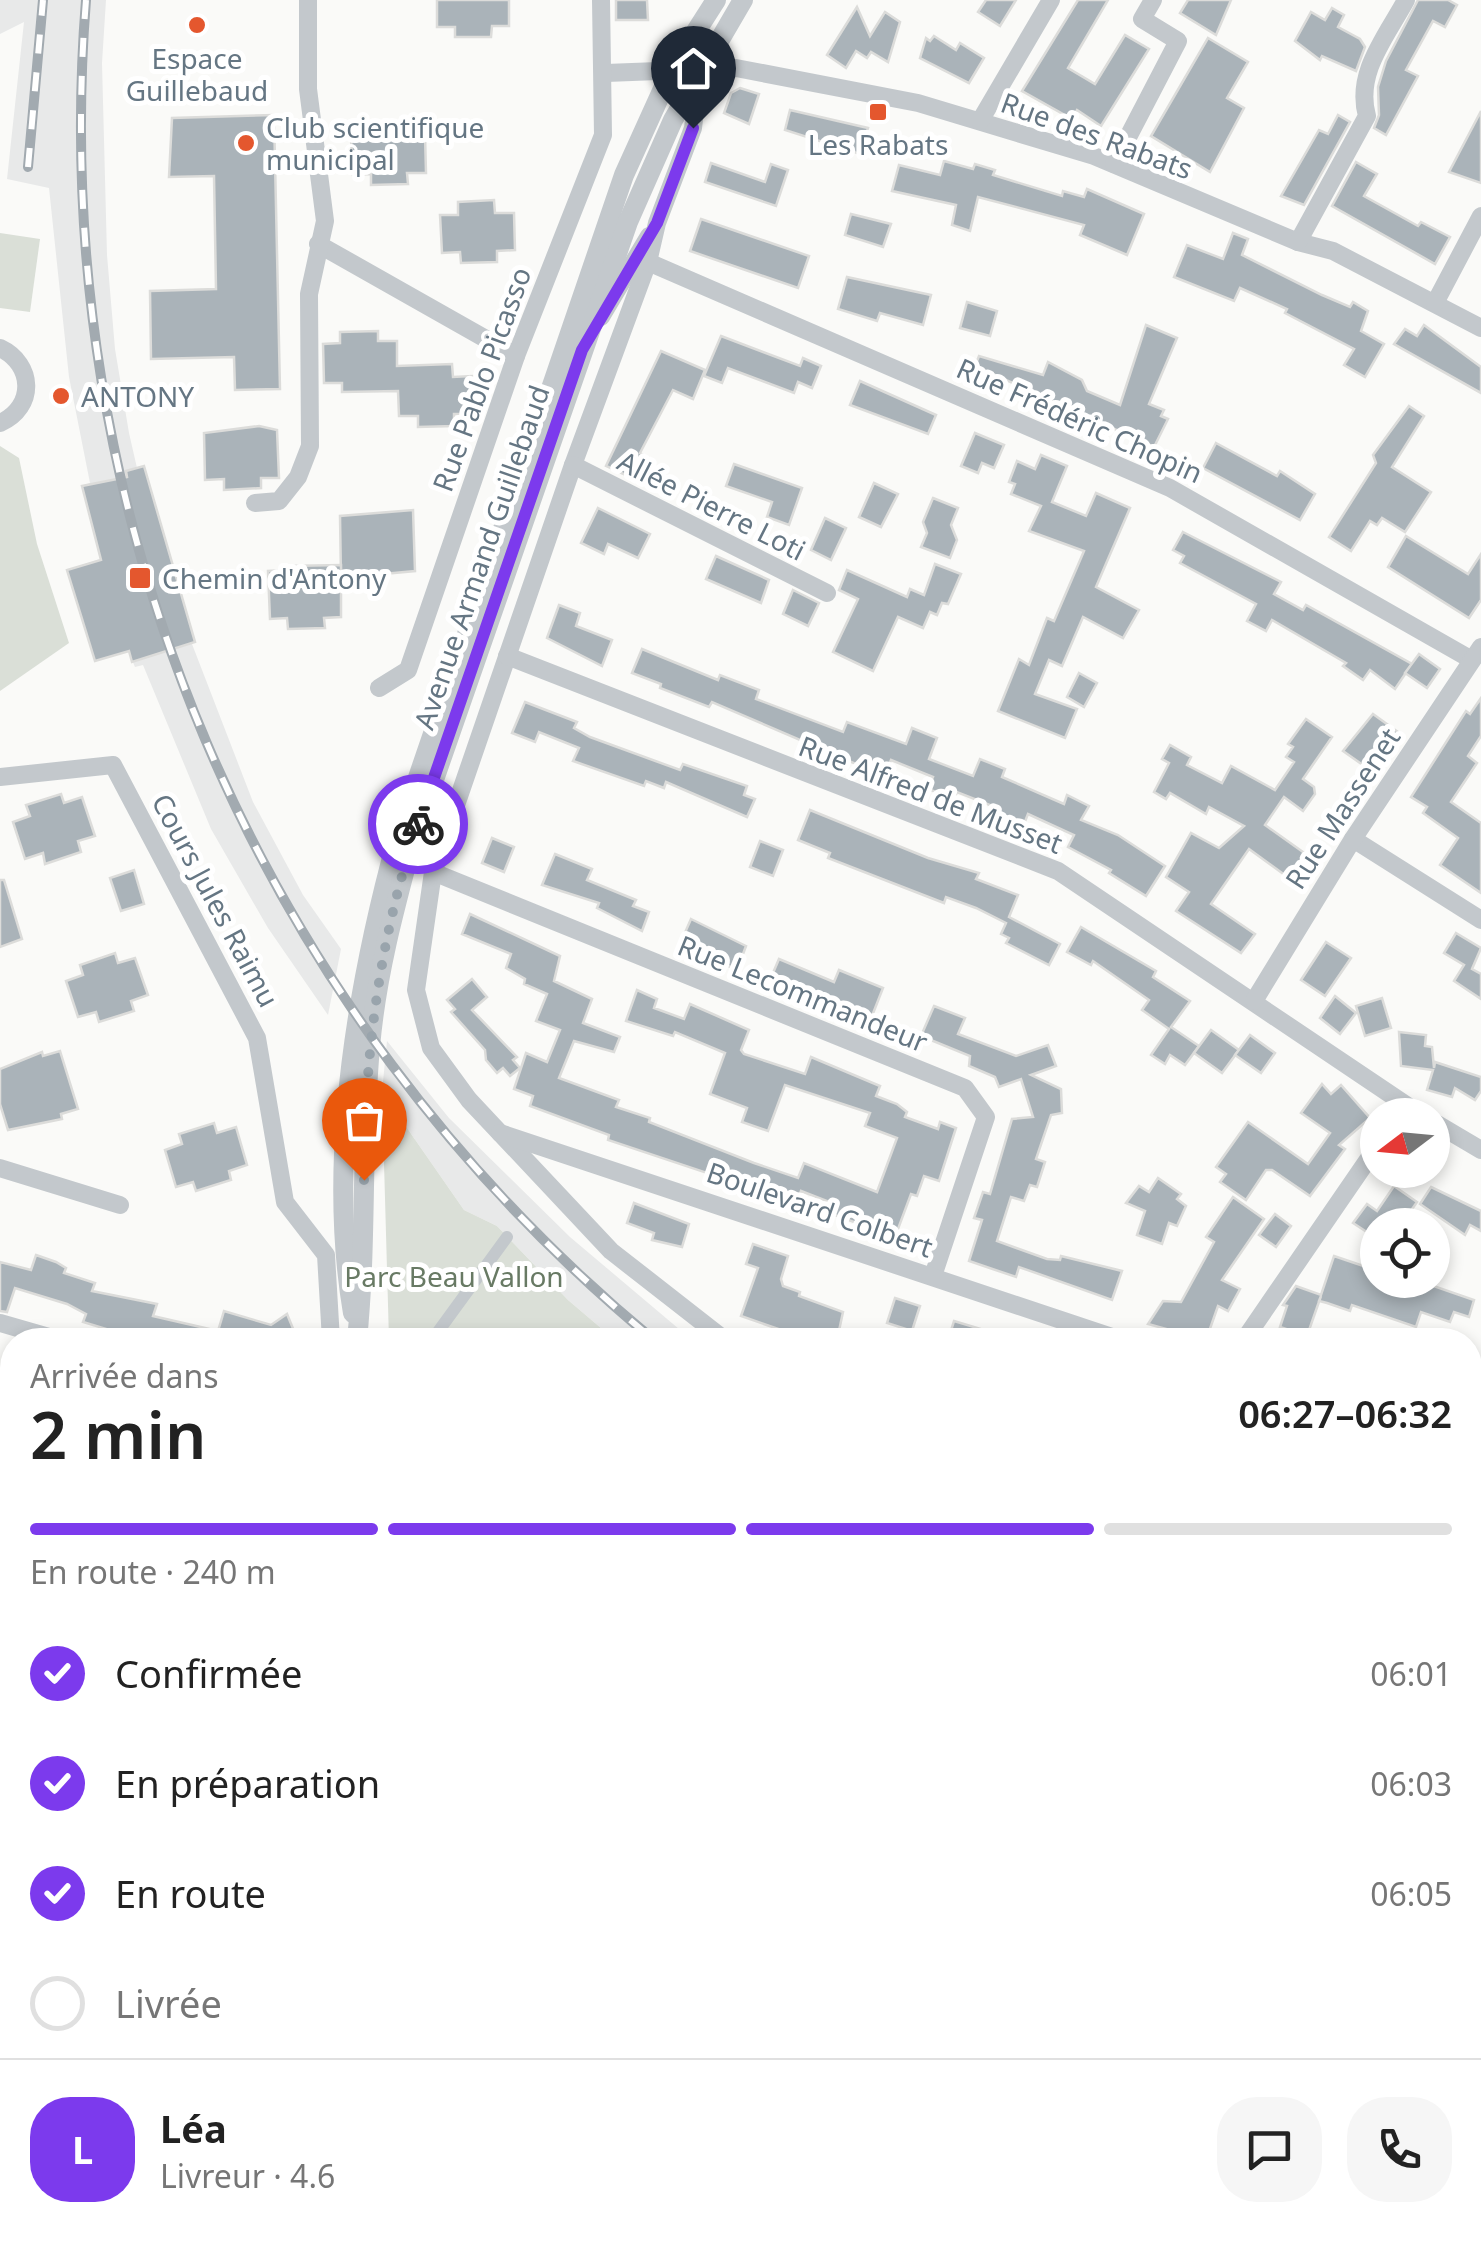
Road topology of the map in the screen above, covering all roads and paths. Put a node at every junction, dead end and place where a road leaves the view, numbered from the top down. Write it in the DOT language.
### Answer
graph roads {
  1 [pos="308,0"];
  2 [pos="601,0"];
  3 [pos="716,0"];
  4 [pos="743,0"];
  5 [pos="1051,0"];
  6 [pos="1153,0"];
  7 [pos="1406,0"];
  8 [pos="701,67"];
  9 [pos="672,69"];
  10 [pos="606,73"];
  11 [pos="980,121"];
  12 [pos="1114,164"];
  13 [pos="1481,216"];
  14 [pos="657,223"];
  15 [pos="1298,242"];
  16 [pos="318,244"];
  17 [pos="648,262"];
  18 [pos="1434,303"];
  19 [pos="1481,328"];
  20 [pos="0,348"];
  21 [pos="582,350"];
  22 [pos="516,356"];
  23 [pos="0,423"];
  24 [pos="572,465"];
  25 [pos="255,502"];
  26 [pos="827,594"];
  27 [pos="1477,654"];
  28 [pos="507,656"];
  29 [pos="379,688"];
  30 [pos="0,777"];
  31 [pos="1353,839"];
  32 [pos="433,872"];
  33 [pos="1481,920"];
  34 [pos="1254,1001"];
  35 [pos="1389,1098"];
  36 [pos="1450,1132"];
  37 [pos="500,1133"];
  38 [pos="1481,1150"];
  39 [pos="0,1168"];
  40 [pos="1360,1171"];
  41 [pos="120,1205"];
  42 [pos="507,1237"];
  43 [pos="933,1276"];
  44 [pos="330,1328"];
  45 [pos="355,1328"];
  46 [pos="358,1328"];
  47 [pos="441,1328"];
  48 [pos="709,1328"];
  49 [pos="1086,1328"];
  50 [pos="1252,1328"];
  1 -- 16 [label="street"];
  2 -- 10 [label="street, Rue Pablo Picasso"];
  3 -- 9 [label="street, Avenue Armand Guillebaud"];
  4 -- 8 [label="street, Avenue Armand Guillebaud"];
  5 -- 11 [label="street"];
  6 -- 12 [label="street"];
  7 -- 15 [label="street"];
  8 -- 9 [label="street, Rue des Rabats"];
  8 -- 11 [label="street, Rue des Rabats"];
  8 -- 14 [label="street"];
  8 -- 21 [label="street, Avenue Armand Guillebaud"];
  9 -- 10 [label="street, Rue des Rabats"];
  9 -- 45 [label="street, Avenue Armand Guillebaud"];
  10 -- 22 [label="street, Rue Pablo Picasso"];
  11 -- 12 [label="street, Rue des Rabats"];
  12 -- 15 [label="street, Rue des Rabats"];
  13 -- 18 [label="street"];
  14 -- 17 [label="street"];
  14 -- 21 [label="street"];
  15 -- 18 [label="street, Rue des Rabats"];
  16 -- 22 [label="street"];
  16 -- 25 [label="street"];
  17 -- 24 [label="street"];
  17 -- 27 [label="street, Rue Frédéric Chopin"];
  18 -- 19 [label="street, Rue des Rabats"];
  20 -- 23 [label="street"];
  21 -- 46 [label="street, Avenue Armand Guillebaud"];
  22 -- 29 [label="street, Rue Pablo Picasso"];
  24 -- 26 [label="street, Allée Pierre Loti"];
  24 -- 28 [label="street"];
  27 -- 31 [label="street, Rue Massenet"];
  28 -- 32 [label="street"];
  28 -- 34 [label="street, Rue Alfred de Musset"];
  30 -- 44 [label="street, Cours Jules Raimu"];
  31 -- 33 [label="street"];
  31 -- 34 [label="street, Rue Massenet"];
  32 -- 37 [label="street"];
  32 -- 43 [label="street, Rue Lecommandeur"];
  34 -- 35 [label="street, Rue Alfred de Musset"];
  36 -- 38 [label="street"];
  37 -- 43 [label="street, Boulevard Colbert"];
  37 -- 48 [label="street"];
  39 -- 41 [label="street"];
  40 -- 50 [label="street"];
  42 -- 47 [label="street"];
  43 -- 49 [label="street, Boulevard Colbert"];
}
